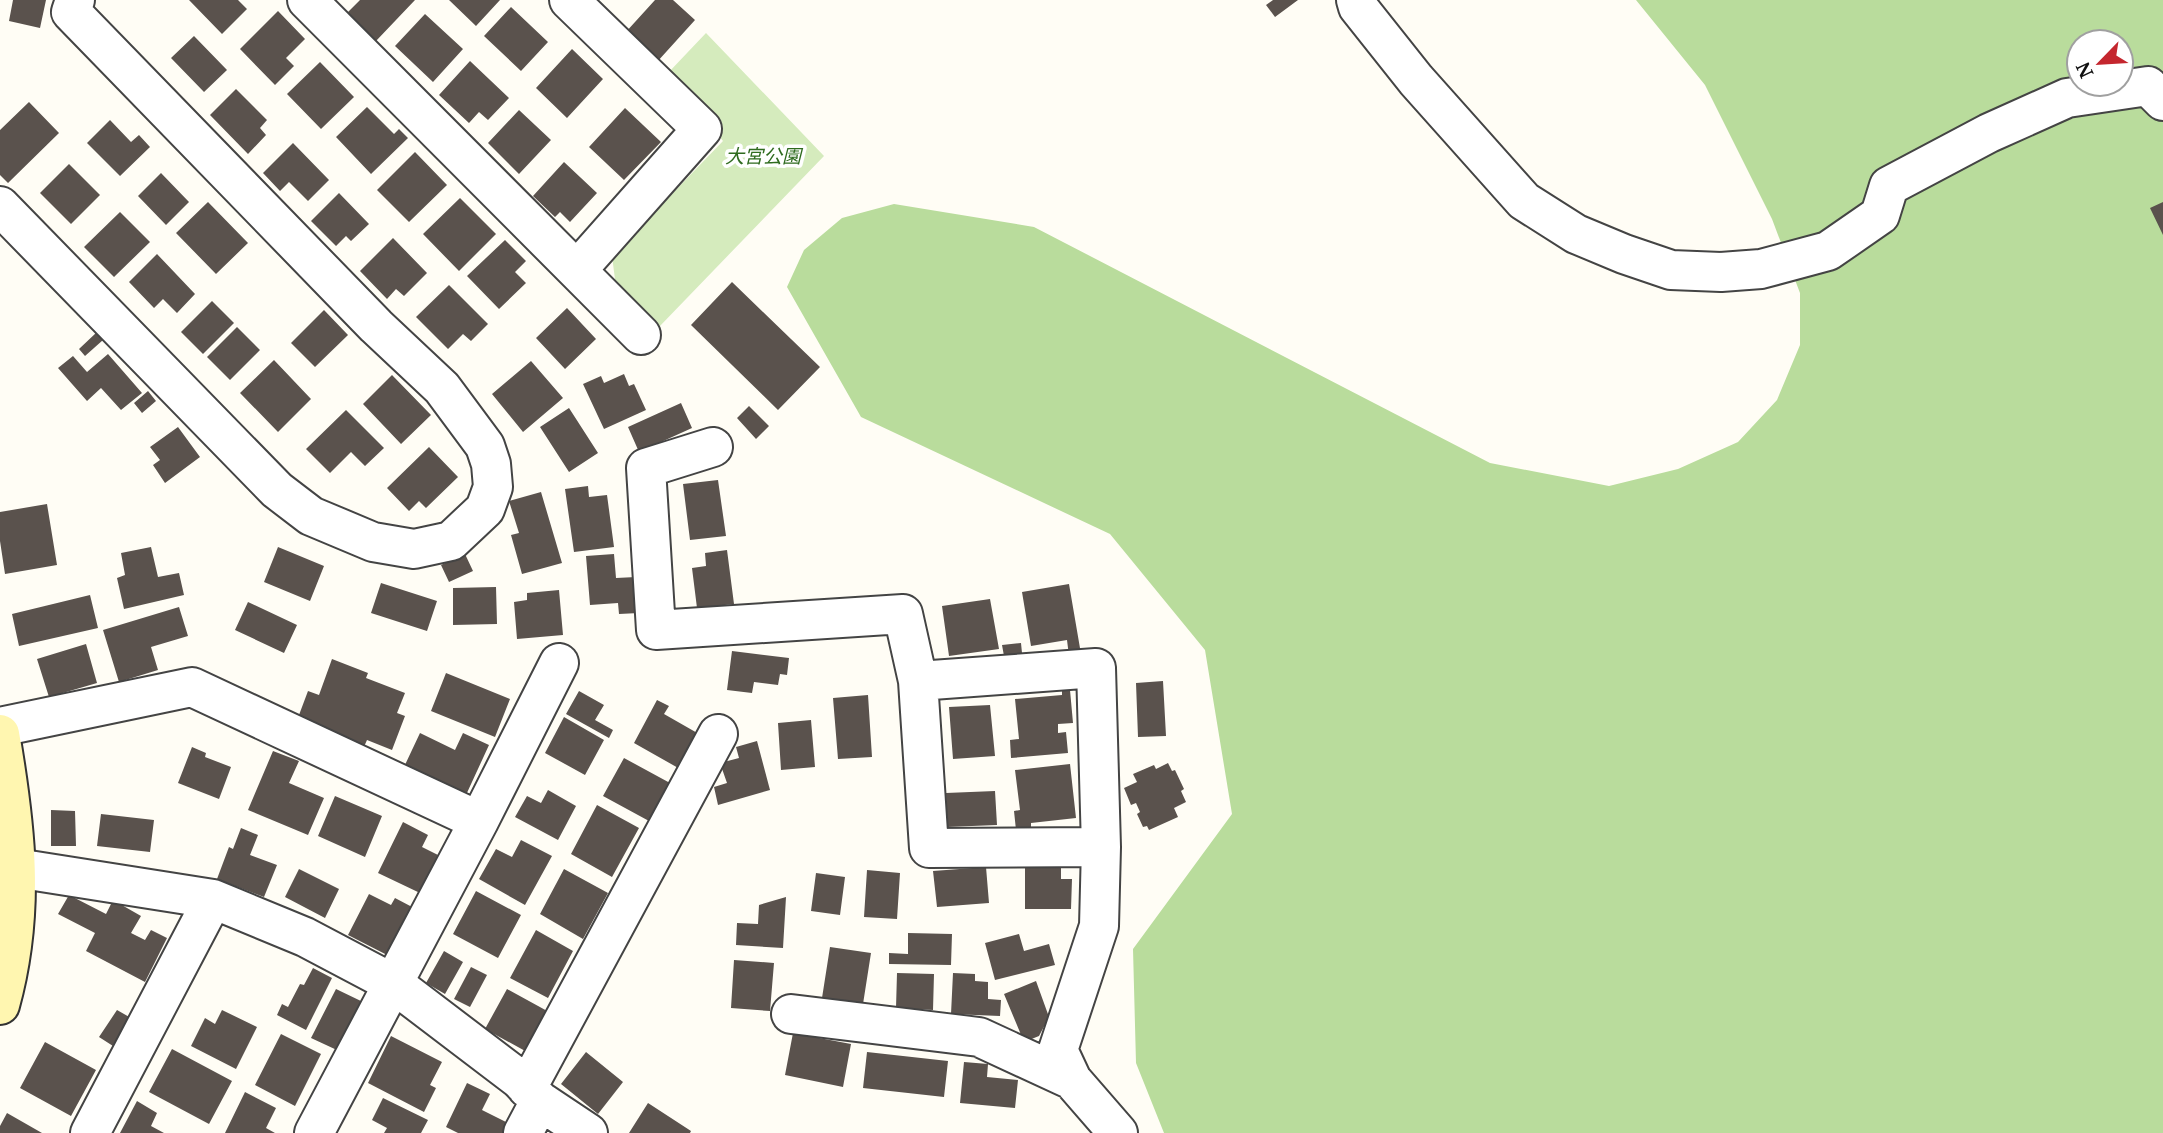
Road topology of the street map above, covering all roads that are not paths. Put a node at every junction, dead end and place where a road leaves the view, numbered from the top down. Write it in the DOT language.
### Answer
graph roads {
  1 [pos="75,0"];
  2 [pos="307,0"];
  3 [pos="569,0"];
  4 [pos="1356,0"];
  5 [pos="2163,100"];
  6 [pos="0,206"];
  7 [pos="577,270"];
  8 [pos="641,335"];
  9 [pos="713,447"];
  10 [pos="559,663"];
  11 [pos="918,681"];
  12 [pos="0,727"];
  13 [pos="0,734"];
  14 [pos="718,734"];
  15 [pos="479,821"];
  16 [pos="1101,847"];
  17 [pos="16,868"];
  18 [pos="213,899"];
  19 [pos="394,984"];
  20 [pos="0,1004"];
  21 [pos="791,1014"];
  22 [pos="1072,1080"];
  23 [pos="530,1107"];
  24 [pos="90,1133"];
  25 [pos="314,1133"];
  26 [pos="587,1133"];
  27 [pos="1118,1133"];
  1 -- 6 [label="street"];
  2 -- 7 [label="street"];
  3 -- 7 [label="street"];
  4 -- 5 [label="street"];
  7 -- 8 [label="street"];
  9 -- 11 [label="street"];
  10 -- 15 [label="street"];
  11 -- 16 [label="street"];
  11 -- 16 [label="street"];
  12 -- 15 [label="street"];
  13 -- 17 [label="street"];
  14 -- 23 [label="street"];
  15 -- 19 [label="street"];
  16 -- 22 [label="street"];
  17 -- 18 [label="street"];
  17 -- 20 [label="street"];
  18 -- 19 [label="street"];
  18 -- 24 [label="street"];
  19 -- 23 [label="street"];
  19 -- 25 [label="street"];
  21 -- 22 [label="street"];
  22 -- 27 [label="street"];
  23 -- 26 [label="street"];
}
